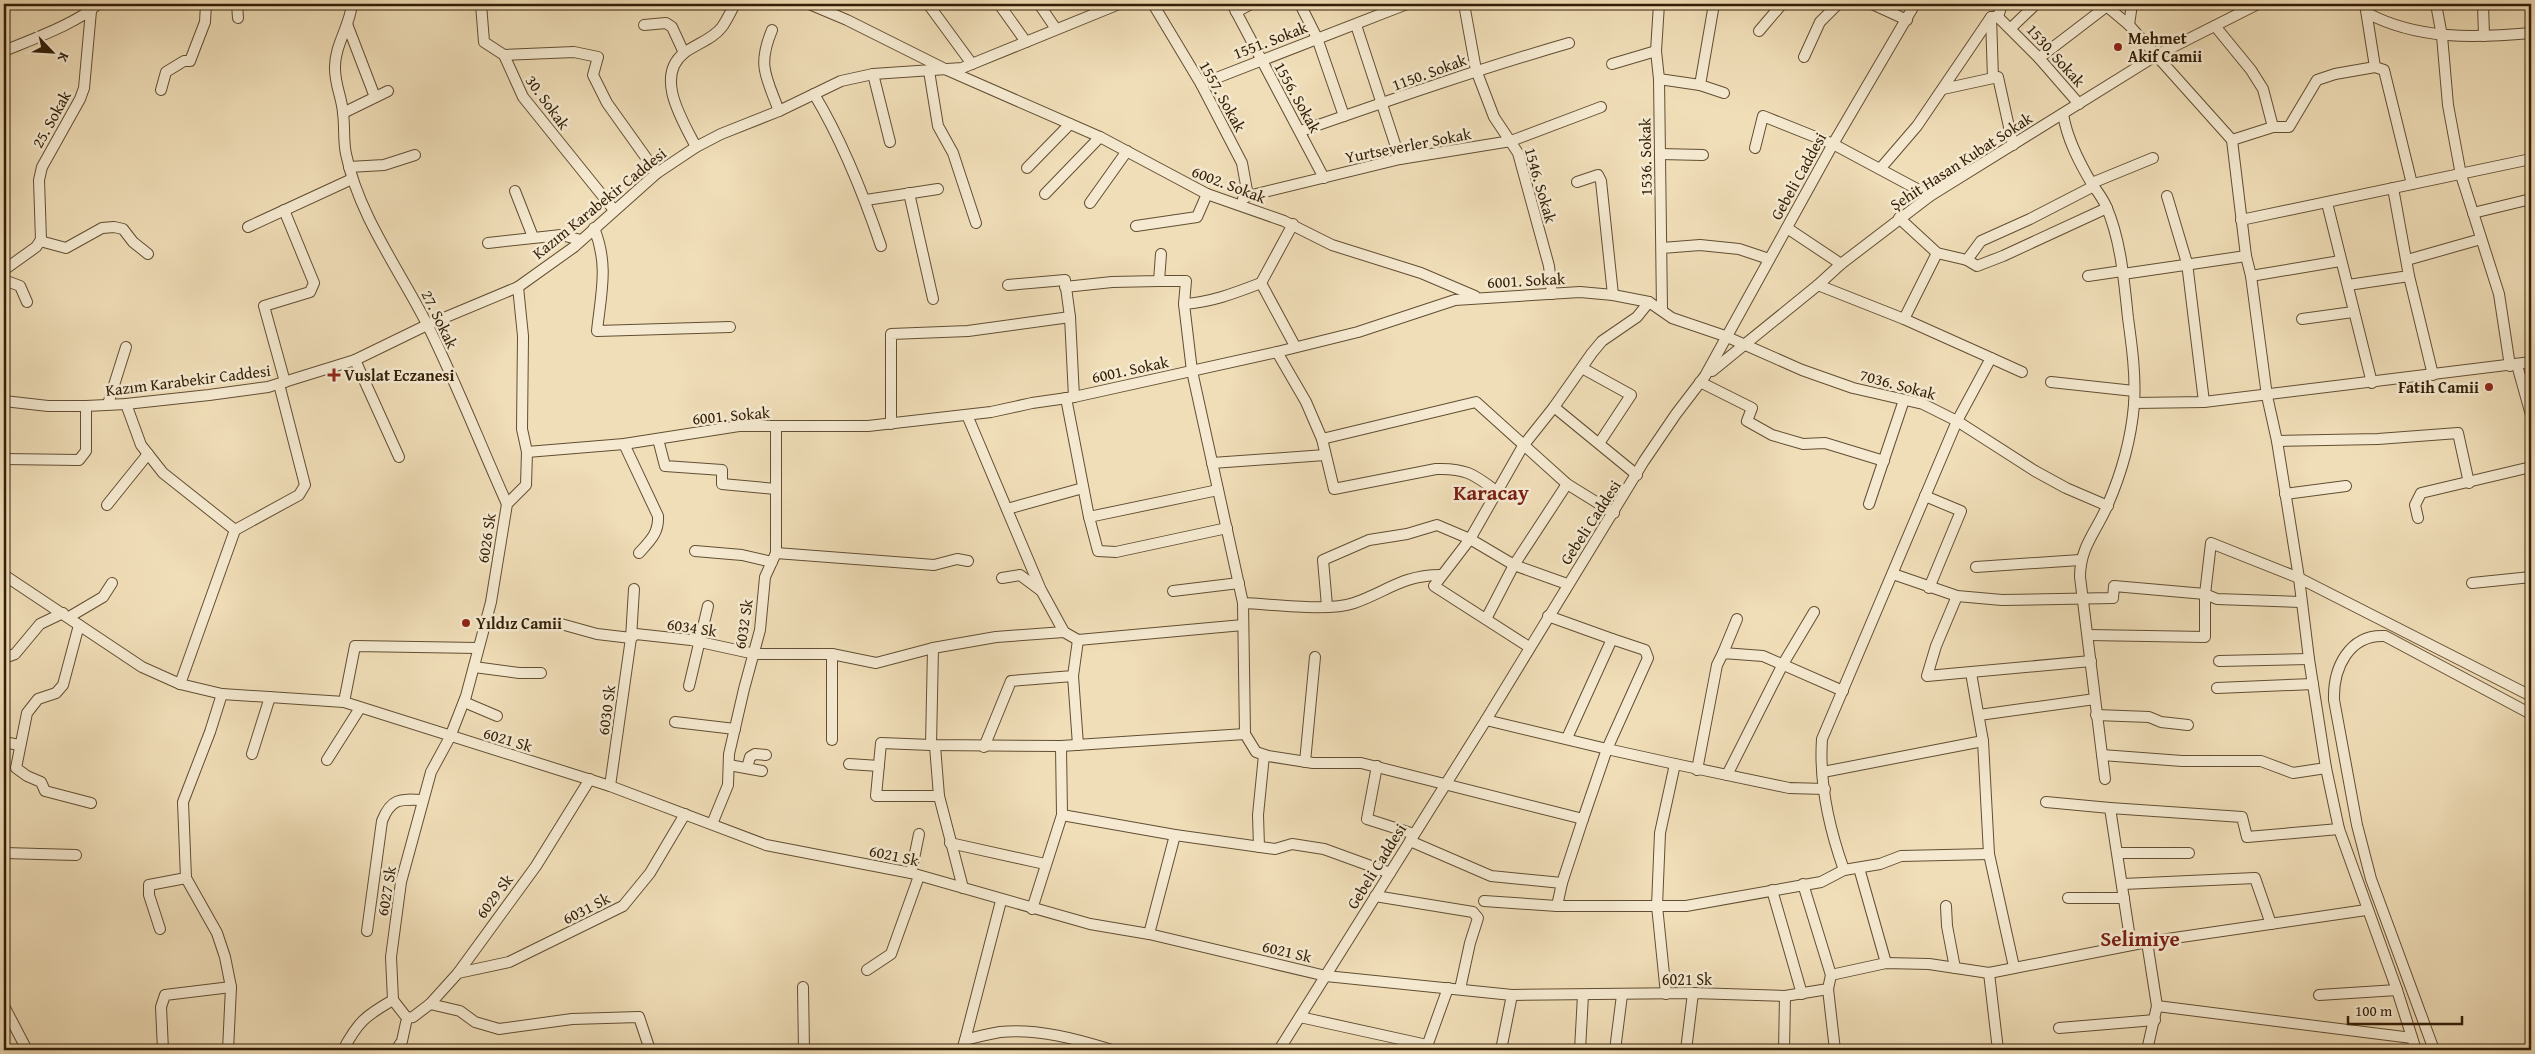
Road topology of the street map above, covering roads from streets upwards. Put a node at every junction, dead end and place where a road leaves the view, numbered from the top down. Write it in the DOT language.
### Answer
graph roads {
  1 [pos="206,4"];
  2 [pos="237,4"];
  3 [pos="352,4"];
  4 [pos="481,4"];
  5 [pos="735,4"];
  6 [pos="810,4"];
  7 [pos="928,4"];
  8 [pos="999,4"];
  9 [pos="1038,4"];
  10 [pos="1118,4"];
  11 [pos="1153,4"];
  12 [pos="1251,4"];
  13 [pos="1300,4"];
  14 [pos="1407,4"];
  15 [pos="1464,4"];
  16 [pos="1659,4"];
  17 [pos="1714,4"];
  18 [pos="1782,4"];
  19 [pos="1838,4"];
  20 [pos="1872,4"];
  21 [pos="1915,4"];
  22 [pos="2002,4"];
  23 [pos="2036,4"];
  24 [pos="2132,4"];
  25 [pos="2258,4"];
  26 [pos="2436,4"];
  27 [pos="2483,4"];
  28 [pos="2105,5"];
  29 [pos="94,7"];
  30 [pos="1234,8"];
  31 [pos="2366,9"];
  32 [pos="1995,17"];
  33 [pos="238,18"];
  34 [pos="1907,20"];
  35 [pos="347,24"];
  36 [pos="644,25"];
  37 [pos="1356,25"];
  38 [pos="2129,26"];
  39 [pos="2215,26"];
  40 [pos="2011,28"];
  41 [pos="1056,29"];
  42 [pos="772,30"];
  43 [pos="1758,31"];
  44 [pos="2531,33"];
  45 [pos="2442,36"];
  46 [pos="2484,36"];
  47 [pos="1317,38"];
  48 [pos="1026,42"];
  49 [pos="1569,42"];
  50 [pos="4,50"];
  51 [pos="1656,52"];
  52 [pos="684,53"];
  53 [pos="504,55"];
  54 [pos="2157,56"];
  55 [pos="1804,57"];
  56 [pos="2039,58"];
  57 [pos="1261,60"];
  58 [pos="972,64"];
  59 [pos="1612,64"];
  60 [pos="2375,67"];
  61 [pos="947,70"];
  62 [pos="1476,70"];
  63 [pos="929,71"];
  64 [pos="873,74"];
  65 [pos="1995,77"];
  66 [pos="1659,79"];
  67 [pos="1200,84"];
  68 [pos="1700,85"];
  69 [pos="1943,88"];
  70 [pos="161,90"];
  71 [pos="388,92"];
  72 [pos="1724,93"];
  73 [pos="814,94"];
  74 [pos="374,97"];
  75 [pos="2079,104"];
  76 [pos="1383,105"];
  77 [pos="1601,107"];
  78 [pos="778,111"];
  79 [pos="343,113"];
  80 [pos="2062,114"];
  81 [pos="1344,116"];
  82 [pos="1070,124"];
  83 [pos="2273,128"];
  84 [pos="1301,131"];
  85 [pos="1100,137"];
  86 [pos="2232,140"];
  87 [pos="1511,141"];
  88 [pos="890,142"];
  89 [pos="1833,144"];
  90 [pos="2013,145"];
  91 [pos="696,147"];
  92 [pos="1755,148"];
  93 [pos="1127,151"];
  94 [pos="1660,154"];
  95 [pos="415,155"];
  96 [pos="1704,155"];
  97 [pos="1400,158"];
  98 [pos="2152,158"];
  99 [pos="2531,159"];
  100 [pos="349,167"];
  101 [pos="1027,168"];
  102 [pos="1880,169"];
  103 [pos="657,173"];
  104 [pos="2461,175"];
  105 [pos="1324,178"];
  106 [pos="352,179"];
  107 [pos="1577,182"];
  108 [pos="2093,184"];
  109 [pos="2412,184"];
  110 [pos="2394,188"];
  111 [pos="938,189"];
  112 [pos="515,191"];
  113 [pos="909,193"];
  114 [pos="1045,194"];
  115 [pos="1207,194"];
  116 [pos="1248,196"];
  117 [pos="1930,196"];
  118 [pos="2167,196"];
  119 [pos="2531,199"];
  120 [pos="866,200"];
  121 [pos="1090,203"];
  122 [pos="1236,203"];
  123 [pos="2327,203"];
  124 [pos="2107,208"];
  125 [pos="284,210"];
  126 [pos="614,210"];
  127 [pos="2474,213"];
  128 [pos="1899,218"];
  129 [pos="2241,220"];
  130 [pos="976,223"];
  131 [pos="1293,224"];
  132 [pos="1136,226"];
  133 [pos="248,227"];
  134 [pos="594,228"];
  135 [pos="1787,228"];
  136 [pos="533,236"];
  137 [pos="2481,239"];
  138 [pos="581,240"];
  139 [pos="40,241"];
  140 [pos="488,243"];
  141 [pos="881,246"];
  142 [pos="1662,248"];
  143 [pos="1936,253"];
  144 [pos="148,254"];
  145 [pos="1161,254"];
  146 [pos="2246,256"];
  147 [pos="1769,259"];
  148 [pos="1967,260"];
  149 [pos="2408,260"];
  150 [pos="2340,261"];
  151 [pos="2187,263"];
  152 [pos="1841,264"];
  153 [pos="4,270"];
  154 [pos="2122,273"];
  155 [pos="2088,276"];
  156 [pos="2251,276"];
  157 [pos="2409,276"];
  158 [pos="4,280"];
  159 [pos="1160,281"];
  160 [pos="1261,283"];
  161 [pos="1008,285"];
  162 [pos="2348,285"];
  163 [pos="1818,286"];
  164 [pos="518,287"];
  165 [pos="1065,287"];
  166 [pos="1552,294"];
  167 [pos="1613,295"];
  168 [pos="1480,298"];
  169 [pos="933,299"];
  170 [pos="27,302"];
  171 [pos="1649,302"];
  172 [pos="1184,304"];
  173 [pos="1662,310"];
  174 [pos="2353,312"];
  175 [pos="1070,317"];
  176 [pos="1904,319"];
  177 [pos="2302,319"];
  178 [pos="427,325"];
  179 [pos="730,327"];
  180 [pos="1725,336"];
  181 [pos="1744,344"];
  182 [pos="1295,346"];
  183 [pos="126,347"];
  184 [pos="1277,352"];
  185 [pos="1990,358"];
  186 [pos="355,360"];
  187 [pos="2531,362"];
  188 [pos="2513,366"];
  189 [pos="1582,368"];
  190 [pos="1192,371"];
  191 [pos="2022,372"];
  192 [pos="2432,375"];
  193 [pos="1702,380"];
  194 [pos="2051,382"];
  195 [pos="282,383"];
  196 [pos="2372,383"];
  197 [pos="2134,390"];
  198 [pos="2267,396"];
  199 [pos="1070,398"];
  200 [pos="1904,400"];
  201 [pos="4,401"];
  202 [pos="2204,402"];
  203 [pos="108,404"];
  204 [pos="126,404"];
  205 [pos="2134,404"];
  206 [pos="86,406"];
  207 [pos="1554,407"];
  208 [pos="967,415"];
  209 [pos="2531,415"];
  210 [pos="1957,421"];
  211 [pos="891,424"];
  212 [pos="776,426"];
  213 [pos="658,439"];
  214 [pos="1322,439"];
  215 [pos="2277,441"];
  216 [pos="1600,442"];
  217 [pos="624,444"];
  218 [pos="1523,446"];
  219 [pos="527,452"];
  220 [pos="148,454"];
  221 [pos="1325,455"];
  222 [pos="399,457"];
  223 [pos="4,459"];
  224 [pos="1884,461"];
  225 [pos="1212,462"];
  226 [pos="2531,467"];
  227 [pos="1637,475"];
  228 [pos="2469,483"];
  229 [pos="1567,484"];
  230 [pos="2346,486"];
  231 [pos="1083,488"];
  232 [pos="776,489"];
  233 [pos="1218,490"];
  234 [pos="1496,491"];
  235 [pos="2286,494"];
  236 [pos="1925,496"];
  237 [pos="506,504"];
  238 [pos="1870,504"];
  239 [pos="107,505"];
  240 [pos="2108,506"];
  241 [pos="1008,509"];
  242 [pos="1614,513"];
  243 [pos="1089,517"];
  244 [pos="2418,518"];
  245 [pos="1226,528"];
  246 [pos="236,530"];
  247 [pos="1470,539"];
  248 [pos="695,550"];
  249 [pos="639,553"];
  250 [pos="774,558"];
  251 [pos="968,560"];
  252 [pos="2080,560"];
  253 [pos="1514,565"];
  254 [pos="1976,567"];
  255 [pos="1893,574"];
  256 [pos="4,575"];
  257 [pos="1440,575"];
  258 [pos="2531,577"];
  259 [pos="1002,578"];
  260 [pos="2299,578"];
  261 [pos="1239,583"];
  262 [pos="2472,583"];
  263 [pos="112,584"];
  264 [pos="1567,584"];
  265 [pos="1928,588"];
  266 [pos="634,589"];
  267 [pos="1041,590"];
  268 [pos="1173,591"];
  269 [pos="2205,594"];
  270 [pos="1957,596"];
  271 [pos="2084,598"];
  272 [pos="2301,602"];
  273 [pos="1243,603"];
  274 [pos="708,606"];
  275 [pos="1327,606"];
  276 [pos="1814,612"];
  277 [pos="66,615"];
  278 [pos="1548,616"];
  279 [pos="1486,619"];
  280 [pos="1737,619"];
  281 [pos="561,624"];
  282 [pos="79,625"];
  283 [pos="1243,626"];
  284 [pos="1064,632"];
  285 [pos="2088,634"];
  286 [pos="634,636"];
  287 [pos="1612,639"];
  288 [pos="1078,640"];
  289 [pos="699,642"];
  290 [pos="1529,647"];
  291 [pos="478,648"];
  292 [pos="933,648"];
  293 [pos="1723,653"];
  294 [pos="754,654"];
  295 [pos="832,654"];
  296 [pos="1315,657"];
  297 [pos="4,658"];
  298 [pos="2309,660"];
  299 [pos="2091,661"];
  300 [pos="2219,661"];
  301 [pos="1783,664"];
  302 [pos="474,667"];
  303 [pos="540,672"];
  304 [pos="1971,673"];
  305 [pos="1073,676"];
  306 [pos="180,684"];
  307 [pos="2313,684"];
  308 [pos="689,686"];
  309 [pos="2216,688"];
  310 [pos="1843,691"];
  311 [pos="222,694"];
  312 [pos="2531,696"];
  313 [pos="270,697"];
  314 [pos="2095,699"];
  315 [pos="344,702"];
  316 [pos="464,702"];
  317 [pos="360,708"];
  318 [pos="2096,714"];
  319 [pos="2531,714"];
  320 [pos="1978,715"];
  321 [pos="497,716"];
  322 [pos="1486,720"];
  323 [pos="675,722"];
  324 [pos="2188,725"];
  325 [pos="735,728"];
  326 [pos="1246,734"];
  327 [pos="450,737"];
  328 [pos="1566,738"];
  329 [pos="832,740"];
  330 [pos="1983,741"];
  331 [pos="4,742"];
  332 [pos="20,745"];
  333 [pos="1078,745"];
  334 [pos="933,746"];
  335 [pos="1061,746"];
  336 [pos="984,747"];
  337 [pos="1607,749"];
  338 [pos="252,754"];
  339 [pos="766,755"];
  340 [pos="1264,755"];
  341 [pos="2102,755"];
  342 [pos="327,760"];
  343 [pos="1305,762"];
  344 [pos="849,764"];
  345 [pos="1675,764"];
  346 [pos="729,765"];
  347 [pos="879,766"];
  348 [pos="1377,766"];
  349 [pos="747,768"];
  350 [pos="2326,768"];
  351 [pos="1697,770"];
  352 [pos="762,771"];
  353 [pos="1823,772"];
  354 [pos="1727,775"];
  355 [pos="590,779"];
  356 [pos="2106,779"];
  357 [pos="1446,783"];
  358 [pos="610,786"];
  359 [pos="1824,789"];
  360 [pos="939,796"];
  361 [pos="423,800"];
  362 [pos="2046,802"];
  363 [pos="91,803"];
  364 [pos="2110,808"];
  365 [pos="686,814"];
  366 [pos="1062,815"];
  367 [pos="1583,819"];
  368 [pos="712,824"];
  369 [pos="2339,829"];
  370 [pos="920,834"];
  371 [pos="1175,835"];
  372 [pos="1412,837"];
  373 [pos="950,843"];
  374 [pos="1259,847"];
  375 [pos="4,853"];
  376 [pos="2118,853"];
  377 [pos="2189,853"];
  378 [pos="1989,854"];
  379 [pos="76,855"];
  380 [pos="1045,864"];
  381 [pos="1859,868"];
  382 [pos="1844,870"];
  383 [pos="1390,873"];
  384 [pos="915,875"];
  385 [pos="186,878"];
  386 [pos="1562,883"];
  387 [pos="1803,884"];
  388 [pos="2122,884"];
  389 [pos="963,888"];
  390 [pos="1772,890"];
  391 [pos="1375,896"];
  392 [pos="2068,898"];
  393 [pos="2124,898"];
  394 [pos="1001,900"];
  395 [pos="1484,901"];
  396 [pos="1557,906"];
  397 [pos="1657,906"];
  398 [pos="1946,906"];
  399 [pos="1032,909"];
  400 [pos="2366,910"];
  401 [pos="2271,924"];
  402 [pos="160,928"];
  403 [pos="367,931"];
  404 [pos="1149,934"];
  405 [pos="2147,942"];
  406 [pos="2131,945"];
  407 [pos="1886,963"];
  408 [pos="2014,967"];
  409 [pos="1955,968"];
  410 [pos="867,970"];
  411 [pos="458,973"];
  412 [pos="1989,973"];
  413 [pos="1830,975"];
  414 [pos="1326,976"];
  415 [pos="231,987"];
  416 [pos="803,987"];
  417 [pos="1448,988"];
  418 [pos="1828,988"];
  419 [pos="1460,989"];
  420 [pos="2397,990"];
  421 [pos="1666,994"];
  422 [pos="1693,994"];
  423 [pos="1802,994"];
  424 [pos="1512,995"];
  425 [pos="1622,995"];
  426 [pos="2319,995"];
  427 [pos="1583,996"];
  428 [pos="1785,996"];
  429 [pos="393,1000"];
  430 [pos="430,1004"];
  431 [pos="4,1006"];
  432 [pos="2157,1006"];
  433 [pos="407,1018"];
  434 [pos="1300,1018"];
  435 [pos="2155,1020"];
  436 [pos="2059,1028"];
  437 [pos="2412,1038"];
  438 [pos="963,1045"];
  439 [pos="1426,1047"];
  440 [pos="27,1050"];
  441 [pos="163,1050"];
  442 [pos="228,1050"];
  443 [pos="343,1050"];
  444 [pos="396,1050"];
  445 [pos="650,1050"];
  446 [pos="804,1050"];
  447 [pos="1112,1050"];
  448 [pos="1279,1050"];
  449 [pos="1501,1050"];
  450 [pos="1580,1050"];
  451 [pos="1615,1050"];
  452 [pos="1686,1050"];
  453 [pos="1784,1050"];
  454 [pos="1835,1050"];
  455 [pos="1998,1050"];
  456 [pos="2147,1050"];
  457 [pos="2416,1050"];
  458 [pos="2434,1050"];
  1 -- 70 [label="street"];
  2 -- 33 [label="street"];
  3 -- 35 [label="street, 27. Sokak"];
  4 -- 53 [label="street"];
  5 -- 52 [label="street"];
  6 -- 61 [label="street, 6002. Sokak"];
  7 -- 58 [label="street"];
  8 -- 48 [label="street"];
  9 -- 41 [label="street"];
  10 -- 41 [label="street, Kazım Karabekir Caddesi"];
  11 -- 67 [label="street, 1557. Sokak"];
  12 -- 30 [label="street"];
  13 -- 47 [label="street"];
  14 -- 37 [label="street, 1551. Sokak"];
  15 -- 62 [label="street, 1546. Sokak"];
  16 -- 51 [label="street, 1536. Sokak"];
  17 -- 68 [label="street"];
  18 -- 43 [label="street"];
  19 -- 55 [label="street"];
  20 -- 34 [label="street"];
  21 -- 34 [label="street, Gebeli Caddesi"];
  22 -- 32 [label="street"];
  23 -- 40 [label="street"];
  24 -- 38 [label="street"];
  25 -- 39 [label="street, Şehit Hasan Kubat Sokak"];
  26 -- 45 [label="street"];
  27 -- 46 [label="street"];
  28 -- 38 [label="street"];
  28 -- 56 [label="street"];
  29 -- 50 [label="street"];
  29 -- 139 [label="street, 25. Sokak"];
  30 -- 57 [label="street, 1556. Sokak"];
  31 -- 45 [label="street"];
  31 -- 60 [label="street"];
  32 -- 40 [label="street, 1530. Sokak"];
  32 -- 65 [label="street"];
  32 -- 69 [label="street"];
  34 -- 89 [label="street, Gebeli Caddesi"];
  35 -- 74 [label="street"];
  35 -- 79 [label="street, 27. Sokak"];
  36 -- 52 [label="street"];
  37 -- 47 [label="street, 1551. Sokak"];
  37 -- 76 [label="street"];
  38 -- 54 [label="street"];
  39 -- 54 [label="street, Şehit Hasan Kubat Sokak"];
  39 -- 83 [label="street"];
  40 -- 56 [label="street, 1530. Sokak"];
  41 -- 48 [label="street, Kazım Karabekir Caddesi"];
  42 -- 78 [label="street"];
  44 -- 46 [label="street"];
  45 -- 46 [label="street"];
  45 -- 104 [label="street"];
  47 -- 57 [label="street, 1551. Sokak"];
  47 -- 81 [label="street"];
  48 -- 58 [label="street, Kazım Karabekir Caddesi"];
  49 -- 62 [label="street, 1150. Sokak"];
  51 -- 59 [label="street"];
  51 -- 66 [label="street, 1536. Sokak"];
  52 -- 91 [label="street"];
  53 -- 103 [label="street"];
  53 -- 126 [label="street, 30. Sokak"];
  54 -- 75 [label="street, Şehit Hasan Kubat Sokak"];
  54 -- 86 [label="street"];
  56 -- 75 [label="street, 1530. Sokak"];
  57 -- 67 [label="street, 1551. Sokak"];
  57 -- 84 [label="street, 1556. Sokak"];
  58 -- 61 [label="street, Kazım Karabekir Caddesi"];
  60 -- 83 [label="street"];
  60 -- 109 [label="street"];
  61 -- 63 [label="street, Kazım Karabekir Caddesi"];
  61 -- 82 [label="street, 6002. Sokak"];
  62 -- 76 [label="street, 1150. Sokak"];
  62 -- 87 [label="street, 1546. Sokak"];
  63 -- 64 [label="street, Kazım Karabekir Caddesi"];
  63 -- 130 [label="street"];
  64 -- 73 [label="street, Kazım Karabekir Caddesi"];
  64 -- 88 [label="street"];
  65 -- 69 [label="street"];
  65 -- 90 [label="street"];
  66 -- 68 [label="street"];
  66 -- 94 [label="street, 1536. Sokak"];
  67 -- 116 [label="street, 1557. Sokak"];
  68 -- 72 [label="street"];
  69 -- 102 [label="street"];
  71 -- 74 [label="street"];
  73 -- 78 [label="street, Kazım Karabekir Caddesi"];
  73 -- 120 [label="street"];
  74 -- 79 [label="street"];
  75 -- 80 [label="street, Şehit Hasan Kubat Sokak"];
  76 -- 81 [label="street, 1150. Sokak"];
  76 -- 97 [label="street"];
  77 -- 87 [label="street, Yurtseverler Sokak"];
  78 -- 91 [label="street, Kazım Karabekir Caddesi"];
  79 -- 100 [label="street, 27. Sokak"];
  80 -- 90 [label="street, Şehit Hasan Kubat Sokak"];
  80 -- 108 [label="street"];
  81 -- 84 [label="street, 1150. Sokak"];
  82 -- 85 [label="street, 6002. Sokak"];
  82 -- 101 [label="street"];
  83 -- 86 [label="street"];
  84 -- 105 [label="street, 1556. Sokak"];
  85 -- 93 [label="street, 6002. Sokak"];
  85 -- 114 [label="street"];
  86 -- 129 [label="street"];
  87 -- 97 [label="street, Yurtseverler Sokak"];
  87 -- 166 [label="street, 1546. Sokak"];
  89 -- 92 [label="street"];
  89 -- 102 [label="street"];
  89 -- 135 [label="street, Gebeli Caddesi"];
  90 -- 117 [label="street, Şehit Hasan Kubat Sokak"];
  91 -- 103 [label="street, Kazım Karabekir Caddesi"];
  93 -- 115 [label="street, 6002. Sokak"];
  93 -- 121 [label="street"];
  94 -- 96 [label="street"];
  94 -- 142 [label="street, 1536. Sokak"];
  95 -- 100 [label="street"];
  97 -- 105 [label="street, Yurtseverler Sokak"];
  98 -- 108 [label="street"];
  99 -- 104 [label="street"];
  100 -- 106 [label="street, 27. Sokak"];
  102 -- 117 [label="street"];
  103 -- 126 [label="street, Kazım Karabekir Caddesi"];
  104 -- 109 [label="street"];
  104 -- 127 [label="street"];
  105 -- 116 [label="street, Yurtseverler Sokak"];
  106 -- 125 [label="street"];
  106 -- 178 [label="street, 27. Sokak"];
  107 -- 167 [label="street"];
  108 -- 124 [label="street"];
  108 -- 148 [label="street"];
  109 -- 110 [label="street"];
  110 -- 123 [label="street"];
  110 -- 149 [label="street"];
  111 -- 113 [label="street"];
  112 -- 136 [label="street"];
  113 -- 120 [label="street"];
  113 -- 169 [label="street"];
  115 -- 122 [label="street, 6002. Sokak"];
  115 -- 132 [label="street"];
  116 -- 122 [label="street"];
  117 -- 128 [label="street, Şehit Hasan Kubat Sokak"];
  118 -- 151 [label="street"];
  119 -- 127 [label="street"];
  120 -- 141 [label="street"];
  122 -- 131 [label="street, 6002. Sokak"];
  123 -- 129 [label="street"];
  123 -- 150 [label="street"];
  124 -- 148 [label="street"];
  124 -- 154 [label="street"];
  125 -- 133 [label="street"];
  125 -- 195 [label="street"];
  126 -- 134 [label="street, Kazım Karabekir Caddesi"];
  127 -- 137 [label="street"];
  128 -- 143 [label="street"];
  128 -- 152 [label="street, Şehit Hasan Kubat Sokak"];
  129 -- 146 [label="street"];
  131 -- 160 [label="street"];
  131 -- 168 [label="street, 6002. Sokak"];
  134 -- 138 [label="street, Kazım Karabekir Caddesi"];
  134 -- 179 [label="street"];
  135 -- 147 [label="street, Gebeli Caddesi"];
  135 -- 152 [label="street"];
  136 -- 138 [label="street"];
  136 -- 140 [label="street"];
  137 -- 149 [label="street"];
  137 -- 188 [label="street"];
  138 -- 164 [label="street, Kazım Karabekir Caddesi"];
  139 -- 144 [label="street"];
  139 -- 153 [label="street"];
  142 -- 147 [label="street"];
  142 -- 173 [label="street, 1536. Sokak"];
  143 -- 148 [label="street"];
  143 -- 176 [label="street"];
  145 -- 159 [label="street"];
  146 -- 151 [label="street"];
  146 -- 156 [label="street"];
  147 -- 180 [label="street, Gebeli Caddesi"];
  149 -- 157 [label="street"];
  150 -- 156 [label="street"];
  150 -- 162 [label="street"];
  151 -- 154 [label="street"];
  151 -- 202 [label="street"];
  152 -- 163 [label="street, Şehit Hasan Kubat Sokak"];
  154 -- 155 [label="street"];
  154 -- 197 [label="street"];
  156 -- 198 [label="street"];
  157 -- 162 [label="street"];
  157 -- 192 [label="street"];
  158 -- 170 [label="street"];
  159 -- 165 [label="street"];
  159 -- 172 [label="street"];
  160 -- 172 [label="street"];
  160 -- 182 [label="street"];
  161 -- 165 [label="street"];
  162 -- 174 [label="street"];
  163 -- 176 [label="street"];
  163 -- 181 [label="street, Şehit Hasan Kubat Sokak"];
  164 -- 178 [label="street, Kazım Karabekir Caddesi"];
  164 -- 219 [label="street, 6026 Sk"];
  165 -- 175 [label="street"];
  166 -- 167 [label="street, 6001. Sokak"];
  166 -- 168 [label="street, 6001. Sokak"];
  167 -- 171 [label="street, 6001. Sokak"];
  168 -- 182 [label="street, 6001. Sokak"];
  171 -- 173 [label="street, 6001. Sokak"];
  171 -- 189 [label="street"];
  172 -- 190 [label="street"];
  173 -- 180 [label="street, 6001. Sokak"];
  174 -- 177 [label="street"];
  174 -- 196 [label="street"];
  175 -- 199 [label="street"];
  175 -- 211 [label="street"];
  176 -- 185 [label="street"];
  178 -- 186 [label="street, Kazım Karabekir Caddesi"];
  178 -- 237 [label="street, 27. Sokak"];
  180 -- 181 [label="street, 7036. Sokak"];
  180 -- 193 [label="street, Gebeli Caddesi"];
  181 -- 193 [label="street, Şehit Hasan Kubat Sokak"];
  181 -- 200 [label="street, 7036. Sokak"];
  182 -- 184 [label="street, 6001. Sokak"];
  183 -- 203 [label="street"];
  184 -- 190 [label="street, 6001. Sokak"];
  184 -- 214 [label="street"];
  185 -- 191 [label="street"];
  185 -- 210 [label="street"];
  186 -- 195 [label="street, Kazım Karabekir Caddesi"];
  186 -- 222 [label="street"];
  187 -- 188 [label="street"];
  188 -- 192 [label="street"];
  188 -- 209 [label="street"];
  189 -- 207 [label="street"];
  189 -- 216 [label="street"];
  190 -- 199 [label="street, 6001. Sokak"];
  190 -- 225 [label="street"];
  192 -- 196 [label="street"];
  193 -- 224 [label="street"];
  193 -- 227 [label="street, Gebeli Caddesi"];
  194 -- 197 [label="street"];
  195 -- 204 [label="street, Kazım Karabekir Caddesi"];
  195 -- 246 [label="street"];
  196 -- 198 [label="street"];
  197 -- 205 [label="street"];
  198 -- 202 [label="street"];
  198 -- 215 [label="street"];
  199 -- 208 [label="street, 6001. Sokak"];
  199 -- 231 [label="street"];
  200 -- 210 [label="street, 7036. Sokak"];
  200 -- 224 [label="street"];
  201 -- 206 [label="street, Kazım Karabekir Caddesi"];
  202 -- 205 [label="street"];
  203 -- 204 [label="street, Kazım Karabekir Caddesi"];
  203 -- 206 [label="street, Kazım Karabekir Caddesi"];
  204 -- 220 [label="street"];
  205 -- 240 [label="street"];
  206 -- 223 [label="street"];
  207 -- 216 [label="street"];
  207 -- 218 [label="street"];
  208 -- 211 [label="street, 6001. Sokak"];
  208 -- 241 [label="street"];
  210 -- 236 [label="street"];
  210 -- 240 [label="street, 7036. Sokak"];
  211 -- 212 [label="street, 6001. Sokak"];
  212 -- 213 [label="street, 6001. Sokak"];
  212 -- 232 [label="street, 6032 Sk"];
  213 -- 217 [label="street, 6001. Sokak"];
  213 -- 232 [label="street"];
  214 -- 218 [label="street"];
  214 -- 221 [label="street"];
  215 -- 228 [label="street"];
  215 -- 235 [label="street"];
  216 -- 227 [label="street"];
  217 -- 219 [label="street, 6001. Sokak"];
  217 -- 249 [label="street"];
  218 -- 229 [label="street"];
  218 -- 234 [label="street"];
  219 -- 237 [label="street, 6026 Sk"];
  220 -- 239 [label="street"];
  220 -- 246 [label="street"];
  221 -- 225 [label="street"];
  221 -- 234 [label="street"];
  224 -- 238 [label="street"];
  225 -- 233 [label="street"];
  226 -- 228 [label="street"];
  227 -- 242 [label="street, Gebeli Caddesi"];
  228 -- 244 [label="street"];
  229 -- 242 [label="street"];
  229 -- 253 [label="street"];
  230 -- 235 [label="street"];
  231 -- 241 [label="street"];
  231 -- 243 [label="street"];
  232 -- 250 [label="street, 6032 Sk"];
  233 -- 243 [label="street"];
  233 -- 245 [label="street"];
  234 -- 247 [label="street"];
  235 -- 260 [label="street"];
  236 -- 255 [label="street"];
  236 -- 265 [label="street"];
  237 -- 291 [label="street, 6026 Sk"];
  240 -- 252 [label="street"];
  241 -- 267 [label="street"];
  242 -- 264 [label="street, Gebeli Caddesi"];
  243 -- 245 [label="street"];
  245 -- 261 [label="street"];
  246 -- 306 [label="street"];
  247 -- 253 [label="street"];
  247 -- 257 [label="street"];
  247 -- 275 [label="street"];
  248 -- 250 [label="street"];
  250 -- 251 [label="street"];
  250 -- 294 [label="street, 6032 Sk"];
  252 -- 254 [label="street"];
  252 -- 271 [label="street"];
  253 -- 264 [label="street"];
  253 -- 279 [label="street"];
  255 -- 265 [label="street"];
  255 -- 310 [label="street"];
  256 -- 277 [label="street, 6021 Sk"];
  257 -- 275 [label="street"];
  257 -- 279 [label="street"];
  258 -- 262 [label="street"];
  259 -- 267 [label="street"];
  260 -- 269 [label="street"];
  260 -- 272 [label="street"];
  260 -- 312 [label="street"];
  261 -- 268 [label="street"];
  261 -- 273 [label="street"];
  263 -- 277 [label="street"];
  264 -- 278 [label="street, Gebeli Caddesi"];
  265 -- 270 [label="street"];
  266 -- 286 [label="street, 6030 Sk"];
  267 -- 284 [label="street"];
  269 -- 271 [label="street"];
  269 -- 272 [label="street"];
  269 -- 285 [label="street"];
  270 -- 271 [label="street"];
  270 -- 304 [label="street"];
  271 -- 285 [label="street"];
  272 -- 298 [label="street"];
  273 -- 275 [label="street"];
  273 -- 283 [label="street"];
  274 -- 289 [label="street"];
  276 -- 301 [label="street"];
  277 -- 282 [label="street, 6021 Sk"];
  277 -- 297 [label="street"];
  278 -- 287 [label="street"];
  278 -- 290 [label="street, Gebeli Caddesi"];
  279 -- 290 [label="street"];
  280 -- 293 [label="street"];
  281 -- 286 [label="street, 6034 Sk"];
  282 -- 306 [label="street, 6021 Sk"];
  282 -- 332 [label="street"];
  283 -- 288 [label="street"];
  283 -- 326 [label="street"];
  284 -- 288 [label="street"];
  284 -- 292 [label="street, 6034 Sk"];
  285 -- 299 [label="street"];
  286 -- 289 [label="street, 6034 Sk"];
  286 -- 358 [label="street, 6030 Sk"];
  287 -- 328 [label="street"];
  287 -- 337 [label="street"];
  288 -- 305 [label="street"];
  289 -- 294 [label="street, 6034 Sk"];
  289 -- 308 [label="street"];
  290 -- 322 [label="street, Gebeli Caddesi"];
  291 -- 302 [label="street, 6026 Sk"];
  291 -- 315 [label="street"];
  292 -- 295 [label="street, 6034 Sk"];
  292 -- 334 [label="street"];
  293 -- 301 [label="street"];
  293 -- 351 [label="street"];
  294 -- 295 [label="street, 6034 Sk"];
  294 -- 325 [label="street, 6032 Sk"];
  295 -- 329 [label="street"];
  296 -- 343 [label="street"];
  298 -- 300 [label="street"];
  298 -- 307 [label="street"];
  299 -- 304 [label="street"];
  299 -- 314 [label="street"];
  301 -- 310 [label="street"];
  301 -- 354 [label="street"];
  302 -- 303 [label="street"];
  302 -- 316 [label="street, 6026 Sk"];
  304 -- 320 [label="street"];
  305 -- 333 [label="street"];
  305 -- 336 [label="street"];
  306 -- 311 [label="street, 6021 Sk"];
  307 -- 309 [label="street"];
  307 -- 350 [label="street"];
  310 -- 353 [label="street"];
  311 -- 313 [label="street, 6021 Sk"];
  311 -- 385 [label="street"];
  313 -- 315 [label="street, 6021 Sk"];
  313 -- 338 [label="street"];
  314 -- 318 [label="street"];
  314 -- 320 [label="street"];
  315 -- 317 [label="street, 6021 Sk"];
  316 -- 321 [label="street"];
  316 -- 327 [label="street, 6026 Sk"];
  317 -- 327 [label="street, 6021 Sk"];
  317 -- 342 [label="street"];
  318 -- 324 [label="street"];
  318 -- 341 [label="street"];
  319 -- 458 [label="street"];
  320 -- 330 [label="street"];
  322 -- 328 [label="street"];
  322 -- 357 [label="street, Gebeli Caddesi"];
  323 -- 325 [label="street"];
  325 -- 346 [label="street, 6032 Sk"];
  326 -- 333 [label="street"];
  326 -- 340 [label="street"];
  327 -- 355 [label="street, 6021 Sk"];
  327 -- 361 [label="street, 6027 Sk"];
  328 -- 337 [label="street"];
  330 -- 353 [label="street"];
  330 -- 378 [label="street"];
  331 -- 332 [label="street"];
  332 -- 363 [label="street"];
  333 -- 335 [label="street"];
  334 -- 336 [label="street"];
  334 -- 347 [label="street"];
  334 -- 360 [label="street"];
  335 -- 336 [label="street"];
  335 -- 366 [label="street"];
  337 -- 345 [label="street"];
  337 -- 367 [label="street"];
  339 -- 349 [label="street"];
  340 -- 343 [label="street"];
  340 -- 374 [label="street"];
  341 -- 350 [label="street"];
  341 -- 356 [label="street"];
  343 -- 348 [label="street"];
  344 -- 347 [label="street"];
  345 -- 351 [label="street"];
  345 -- 397 [label="street"];
  346 -- 349 [label="street"];
  346 -- 368 [label="street, 6032 Sk"];
  347 -- 360 [label="street"];
  348 -- 357 [label="street"];
  348 -- 372 [label="street"];
  349 -- 352 [label="street"];
  350 -- 369 [label="street"];
  351 -- 354 [label="street"];
  353 -- 359 [label="street"];
  354 -- 359 [label="street"];
  355 -- 358 [label="street, 6021 Sk"];
  355 -- 411 [label="street, 6029 Sk"];
  357 -- 367 [label="street"];
  357 -- 372 [label="street, Gebeli Caddesi"];
  358 -- 365 [label="street, 6021 Sk"];
  359 -- 382 [label="street"];
  360 -- 373 [label="street"];
  361 -- 403 [label="street"];
  361 -- 429 [label="street, 6027 Sk"];
  362 -- 364 [label="street"];
  364 -- 369 [label="street"];
  364 -- 376 [label="street"];
  365 -- 368 [label="street, 6021 Sk"];
  365 -- 411 [label="street, 6031 Sk"];
  366 -- 371 [label="street"];
  366 -- 380 [label="street"];
  367 -- 386 [label="street"];
  368 -- 384 [label="street, 6021 Sk"];
  369 -- 400 [label="street"];
  370 -- 384 [label="street"];
  371 -- 374 [label="street"];
  371 -- 404 [label="street"];
  372 -- 383 [label="street, Gebeli Caddesi"];
  372 -- 386 [label="street"];
  373 -- 380 [label="street"];
  373 -- 389 [label="street"];
  374 -- 383 [label="street"];
  375 -- 379 [label="street"];
  376 -- 377 [label="street"];
  376 -- 388 [label="street"];
  378 -- 381 [label="street"];
  378 -- 408 [label="street"];
  380 -- 399 [label="street"];
  381 -- 382 [label="street"];
  381 -- 407 [label="street"];
  382 -- 387 [label="street"];
  383 -- 391 [label="street, Gebeli Caddesi"];
  384 -- 389 [label="street, 6021 Sk"];
  384 -- 410 [label="street"];
  385 -- 402 [label="street"];
  385 -- 415 [label="street"];
  386 -- 396 [label="street"];
  387 -- 390 [label="street"];
  387 -- 413 [label="street"];
  388 -- 393 [label="street"];
  388 -- 401 [label="street"];
  389 -- 394 [label="street, 6021 Sk"];
  390 -- 397 [label="street"];
  390 -- 423 [label="street"];
  391 -- 414 [label="street, Gebeli Caddesi"];
  391 -- 419 [label="street"];
  392 -- 393 [label="street"];
  393 -- 406 [label="street"];
  394 -- 399 [label="street, 6021 Sk"];
  394 -- 438 [label="street"];
  395 -- 396 [label="street"];
  396 -- 397 [label="street"];
  397 -- 421 [label="street"];
  398 -- 409 [label="street"];
  399 -- 404 [label="street, 6021 Sk"];
  400 -- 401 [label="street"];
  400 -- 420 [label="street"];
  401 -- 405 [label="street"];
  404 -- 414 [label="street, 6021 Sk"];
  405 -- 406 [label="street"];
  405 -- 432 [label="street"];
  406 -- 408 [label="street"];
  407 -- 409 [label="street"];
  407 -- 413 [label="street"];
  408 -- 412 [label="street"];
  409 -- 412 [label="street"];
  411 -- 430 [label="street, 6029 Sk"];
  412 -- 455 [label="street"];
  413 -- 418 [label="street"];
  414 -- 417 [label="street, 6021 Sk"];
  414 -- 434 [label="street, Gebeli Caddesi"];
  415 -- 441 [label="street"];
  415 -- 442 [label="street"];
  416 -- 446 [label="street"];
  417 -- 419 [label="street, 6021 Sk"];
  417 -- 439 [label="street"];
  418 -- 423 [label="street, 6021 Sk"];
  418 -- 454 [label="street"];
  419 -- 424 [label="street, 6021 Sk"];
  420 -- 426 [label="street"];
  420 -- 437 [label="street"];
  421 -- 422 [label="street, 6021 Sk"];
  421 -- 425 [label="street, 6021 Sk"];
  422 -- 428 [label="street, 6021 Sk"];
  422 -- 452 [label="street"];
  423 -- 428 [label="street, 6021 Sk"];
  424 -- 427 [label="street, 6021 Sk"];
  424 -- 449 [label="street"];
  425 -- 427 [label="street, 6021 Sk"];
  425 -- 451 [label="street"];
  427 -- 450 [label="street"];
  428 -- 453 [label="street"];
  429 -- 433 [label="street"];
  429 -- 443 [label="street"];
  430 -- 433 [label="street, 6029 Sk"];
  430 -- 445 [label="street"];
  431 -- 440 [label="street"];
  432 -- 435 [label="street"];
  432 -- 437 [label="street"];
  433 -- 444 [label="street"];
  434 -- 439 [label="street"];
  434 -- 448 [label="street, Gebeli Caddesi"];
  435 -- 436 [label="street"];
  435 -- 456 [label="street"];
  437 -- 457 [label="street"];
  438 -- 447 [label="street"];
}
